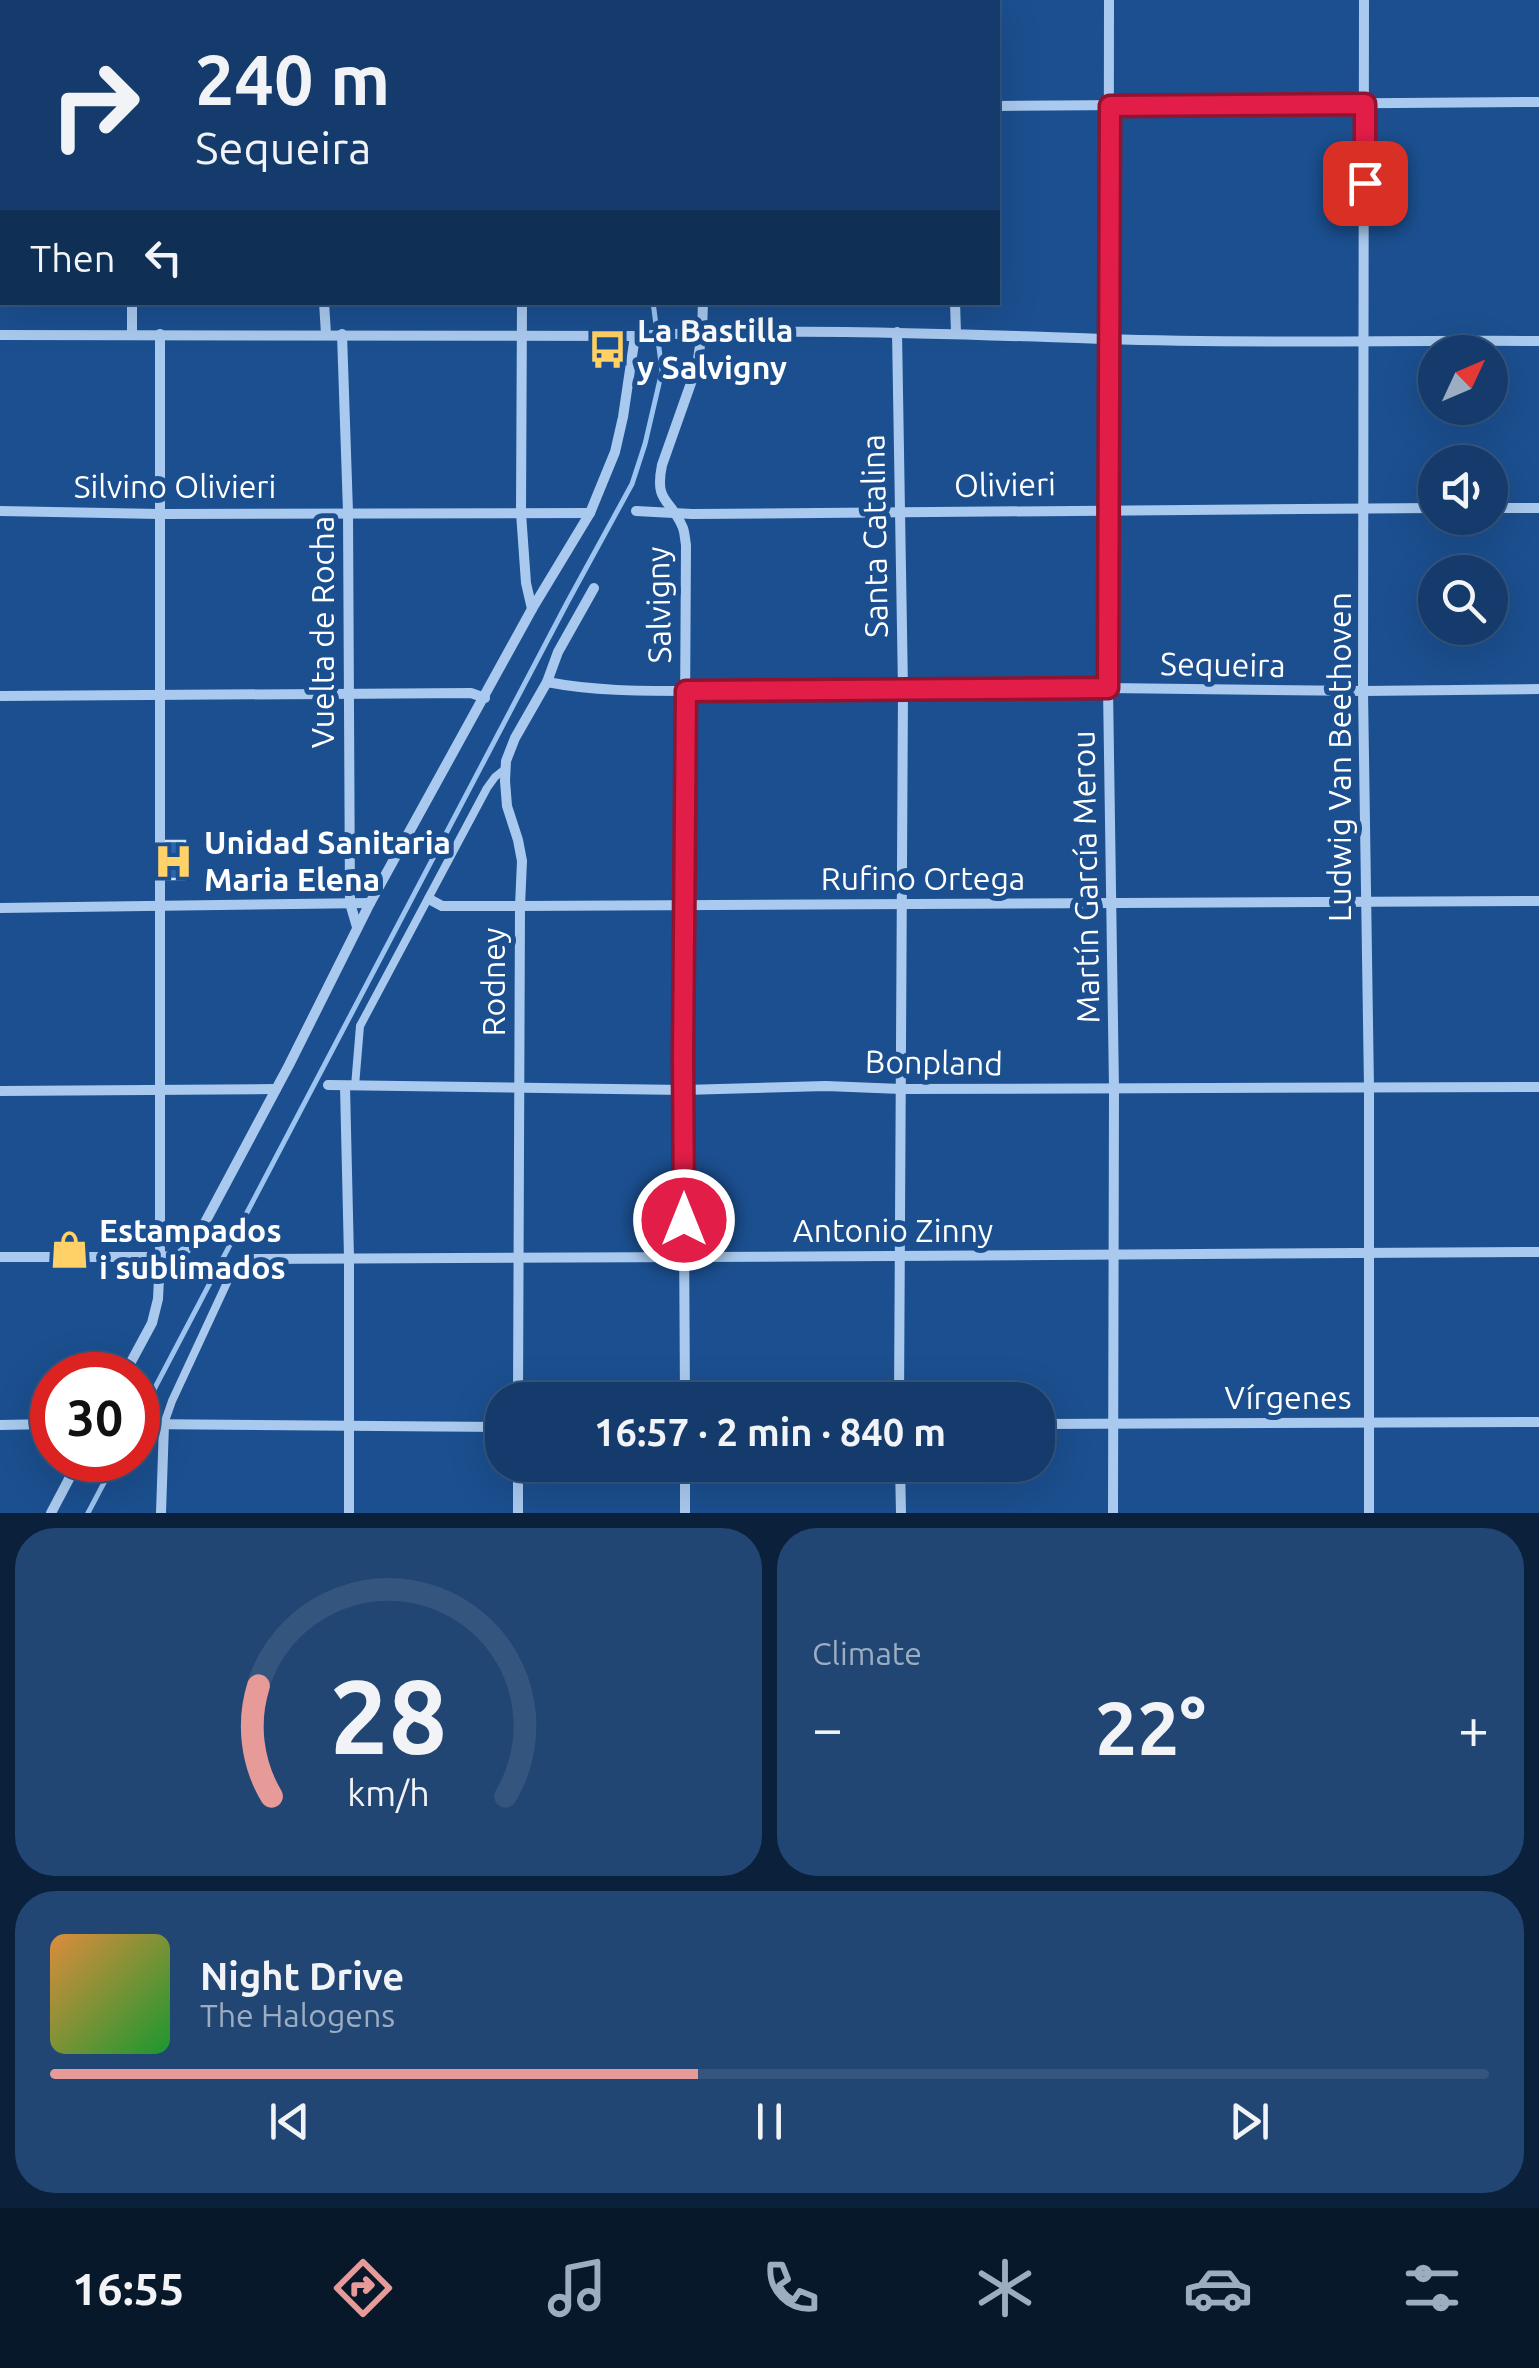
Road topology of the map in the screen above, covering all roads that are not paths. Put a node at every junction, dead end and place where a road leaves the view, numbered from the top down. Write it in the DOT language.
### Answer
graph roads {
  1 [pos="1109,0"];
  2 [pos="1364,0"];
  3 [pos="1539,102"];
  4 [pos="1365,104"];
  5 [pos="1000,106"];
  6 [pos="1110,106"];
  7 [pos="132,305"];
  8 [pos="324,305"];
  9 [pos="522,305"];
  10 [pos="703,305"];
  11 [pos="955,305"];
  12 [pos="702,332"];
  13 [pos="897,332"];
  14 [pos="956,333"];
  15 [pos="132,334"];
  16 [pos="160,334"];
  17 [pos="326,334"];
  18 [pos="342,334"];
  19 [pos="0,335"];
  20 [pos="522,335"];
  21 [pos="635,336"];
  22 [pos="1109,339"];
  23 [pos="1364,340"];
  24 [pos="1539,340"];
  25 [pos="1364,507"];
  26 [pos="1109,508"];
  27 [pos="1418,508"];
  28 [pos="1508,508"];
  29 [pos="1539,508"];
  30 [pos="0,511"];
  31 [pos="348,512"];
  32 [pos="636,512"];
  33 [pos="673,512"];
  34 [pos="900,512"];
  35 [pos="521,513"];
  36 [pos="590,513"];
  37 [pos="160,514"];
  38 [pos="594,588"];
  39 [pos="532,609"];
  40 [pos="547,682"];
  41 [pos="1108,688"];
  42 [pos="904,689"];
  43 [pos="1539,689"];
  44 [pos="686,691"];
  45 [pos="1363,691"];
  46 [pos="161,694"];
  47 [pos="347,694"];
  48 [pos="0,696"];
  49 [pos="485,698"];
  50 [pos="506,769"];
  51 [pos="429,899"];
  52 [pos="1365,901"];
  53 [pos="1539,901"];
  54 [pos="350,903"];
  55 [pos="370,904"];
  56 [pos="685,904"];
  57 [pos="1111,904"];
  58 [pos="160,905"];
  59 [pos="902,905"];
  60 [pos="520,906"];
  61 [pos="0,908"];
  62 [pos="358,928"];
  63 [pos="328,1084"];
  64 [pos="350,1086"];
  65 [pos="518,1087"];
  66 [pos="1539,1087"];
  67 [pos="1369,1088"];
  68 [pos="276,1089"];
  69 [pos="901,1089"];
  70 [pos="1114,1089"];
  71 [pos="161,1090"];
  72 [pos="684,1090"];
  73 [pos="0,1091"];
  74 [pos="1539,1252"];
  75 [pos="1370,1254"];
  76 [pos="0,1256"];
  77 [pos="518,1256"];
  78 [pos="900,1256"];
  79 [pos="1112,1256"];
  80 [pos="160,1257"];
  81 [pos="684,1257"];
  82 [pos="348,1258"];
  83 [pos="246,1259"];
  84 [pos="136,1352"];
  85 [pos="518,1382"];
  86 [pos="685,1382"];
  87 [pos="899,1382"];
  88 [pos="1369,1422"];
  89 [pos="1539,1422"];
  90 [pos="30,1424"];
  91 [pos="160,1424"];
  92 [pos="164,1424"];
  93 [pos="1055,1424"];
  94 [pos="1113,1424"];
  95 [pos="0,1425"];
  96 [pos="349,1426"];
  97 [pos="485,1426"];
  98 [pos="67,1482"];
  99 [pos="518,1482"];
  100 [pos="685,1482"];
  101 [pos="900,1482"];
  102 [pos="51,1513"];
  103 [pos="161,1513"];
  104 [pos="349,1513"];
  105 [pos="518,1513"];
  106 [pos="686,1513"];
  107 [pos="900,1513"];
  108 [pos="1114,1513"];
  109 [pos="1369,1513"];
  1 -- 6 [label="street, Martín García Merou"];
  2 -- 4 [label="street, Ludwig Van Beethoven"];
  3 -- 4 [label="street"];
  4 -- 6 [label="street"];
  4 -- 23 [label="street, Ludwig Van Beethoven"];
  5 -- 6 [label="street"];
  6 -- 22 [label="street, Martín García Merou"];
  7 -- 15 [label="street"];
  8 -- 17 [label="street"];
  9 -- 20 [label="street"];
  10 -- 12 [label="street, Salvigny"];
  11 -- 14 [label="street"];
  12 -- 13 [label="street"];
  12 -- 21 [label="street"];
  12 -- 33 [label="street, Salvigny"];
  13 -- 14 [label="street"];
  13 -- 34 [label="street, Santa Catalina"];
  14 -- 22 [label="street"];
  15 -- 16 [label="street"];
  15 -- 19 [label="street"];
  16 -- 17 [label="street"];
  16 -- 37 [label="street"];
  17 -- 18 [label="street"];
  18 -- 20 [label="street"];
  18 -- 31 [label="street, Vuelta de Rocha"];
  20 -- 21 [label="street"];
  20 -- 35 [label="street"];
  21 -- 36 [label="street"];
  22 -- 23 [label="street"];
  22 -- 26 [label="street, Martín García Merou"];
  23 -- 24 [label="street"];
  23 -- 25 [label="street, Ludwig Van Beethoven"];
  25 -- 26 [label="street, Olivieri"];
  25 -- 27 [label="street, Olivieri"];
  25 -- 45 [label="street, Ludwig Van Beethoven"];
  26 -- 34 [label="street, Olivieri"];
  26 -- 41 [label="street, Martín García Merou"];
  28 -- 29 [label="street"];
  30 -- 37 [label="street, Silvino Olivieri"];
  31 -- 35 [label="street, Silvino Olivieri"];
  31 -- 37 [label="street, Silvino Olivieri"];
  31 -- 47 [label="street, Vuelta de Rocha"];
  32 -- 33 [label="street, Olivieri"];
  33 -- 34 [label="street, Olivieri"];
  33 -- 44 [label="street, Salvigny"];
  34 -- 42 [label="street, Santa Catalina"];
  35 -- 36 [label="street, Silvino Olivieri"];
  35 -- 39 [label="street"];
  36 -- 39 [label="street"];
  37 -- 46 [label="street"];
  38 -- 40 [label="street, Rodney"];
  39 -- 49 [label="street"];
  40 -- 44 [label="street, Sequeira"];
  40 -- 50 [label="street, Rodney"];
  41 -- 42 [label="street, Sequeira"];
  41 -- 45 [label="street, Sequeira"];
  41 -- 57 [label="street, Martín García Merou"];
  42 -- 44 [label="street, Sequeira"];
  42 -- 59 [label="street, Santa Catalina"];
  43 -- 45 [label="street, Sequeira"];
  44 -- 56 [label="street, Salvigny"];
  45 -- 52 [label="street, Ludwig Van Beethoven"];
  46 -- 47 [label="street"];
  46 -- 48 [label="street"];
  46 -- 58 [label="street"];
  47 -- 49 [label="street"];
  47 -- 54 [label="street, Vuelta de Rocha"];
  49 -- 55 [label="street"];
  50 -- 51 [label="lane"];
  50 -- 60 [label="street, Rodney"];
  51 -- 60 [label="street, Rufino Ortega"];
  51 -- 64 [label="lane"];
  52 -- 53 [label="street, Rufino Ortega"];
  52 -- 57 [label="street, Rufino Ortega"];
  52 -- 67 [label="street, Ludwig Van Beethoven"];
  54 -- 55 [label="street"];
  54 -- 58 [label="street"];
  54 -- 62 [label="street, Vuelta de Rocha"];
  55 -- 62 [label="street"];
  56 -- 59 [label="street, Rufino Ortega"];
  56 -- 60 [label="street, Rufino Ortega"];
  56 -- 72 [label="street, Salvigny"];
  57 -- 59 [label="street, Rufino Ortega"];
  57 -- 70 [label="street, Martín García Merou"];
  58 -- 61 [label="street"];
  58 -- 71 [label="street"];
  59 -- 69 [label="street, Santa Catalina"];
  60 -- 65 [label="street, Rodney"];
  62 -- 68 [label="street"];
  63 -- 64 [label="street, Bonpland"];
  64 -- 65 [label="street, Bonpland"];
  64 -- 82 [label="street"];
  65 -- 72 [label="street, Bonpland"];
  65 -- 77 [label="street, Rodney"];
  66 -- 67 [label="street, Bonpland"];
  67 -- 70 [label="street, Bonpland"];
  67 -- 75 [label="street, Ludwig Van Beethoven"];
  68 -- 71 [label="street"];
  68 -- 80 [label="street"];
  69 -- 70 [label="street, Bonpland"];
  69 -- 72 [label="street, Bonpland"];
  69 -- 78 [label="street, Santa Catalina"];
  70 -- 79 [label="street, Martín García Merou"];
  71 -- 73 [label="street"];
  71 -- 80 [label="street"];
  72 -- 81 [label="street, Salvigny"];
  74 -- 75 [label="street, Antonio Zinny"];
  75 -- 79 [label="street, Antonio Zinny"];
  75 -- 88 [label="street, Ludwig Van Beethoven"];
  76 -- 80 [label="street"];
  77 -- 81 [label="street, Antonio Zinny"];
  77 -- 82 [label="street, Antonio Zinny"];
  77 -- 85 [label="street, Rodney"];
  78 -- 79 [label="street, Antonio Zinny"];
  78 -- 81 [label="street, Antonio Zinny"];
  78 -- 87 [label="street, Santa Catalina"];
  79 -- 94 [label="street, Martín García Merou"];
  80 -- 84 [label="street"];
  81 -- 86 [label="street, Salvigny"];
  82 -- 83 [label="street, Antonio Zinny"];
  82 -- 96 [label="street"];
  83 -- 92 [label="lane"];
  88 -- 89 [label="street, Vírgenes"];
  88 -- 94 [label="street, Vírgenes"];
  88 -- 109 [label="street, Ludwig Van Beethoven"];
  90 -- 95 [label="street"];
  91 -- 92 [label="street"];
  92 -- 96 [label="street"];
  92 -- 103 [label="street"];
  93 -- 94 [label="street, Vírgenes"];
  94 -- 108 [label="street, Martín García Merou"];
  96 -- 97 [label="street"];
  96 -- 104 [label="street"];
  98 -- 102 [label="street"];
  99 -- 105 [label="street"];
  100 -- 106 [label="street"];
  101 -- 107 [label="street"];
}
